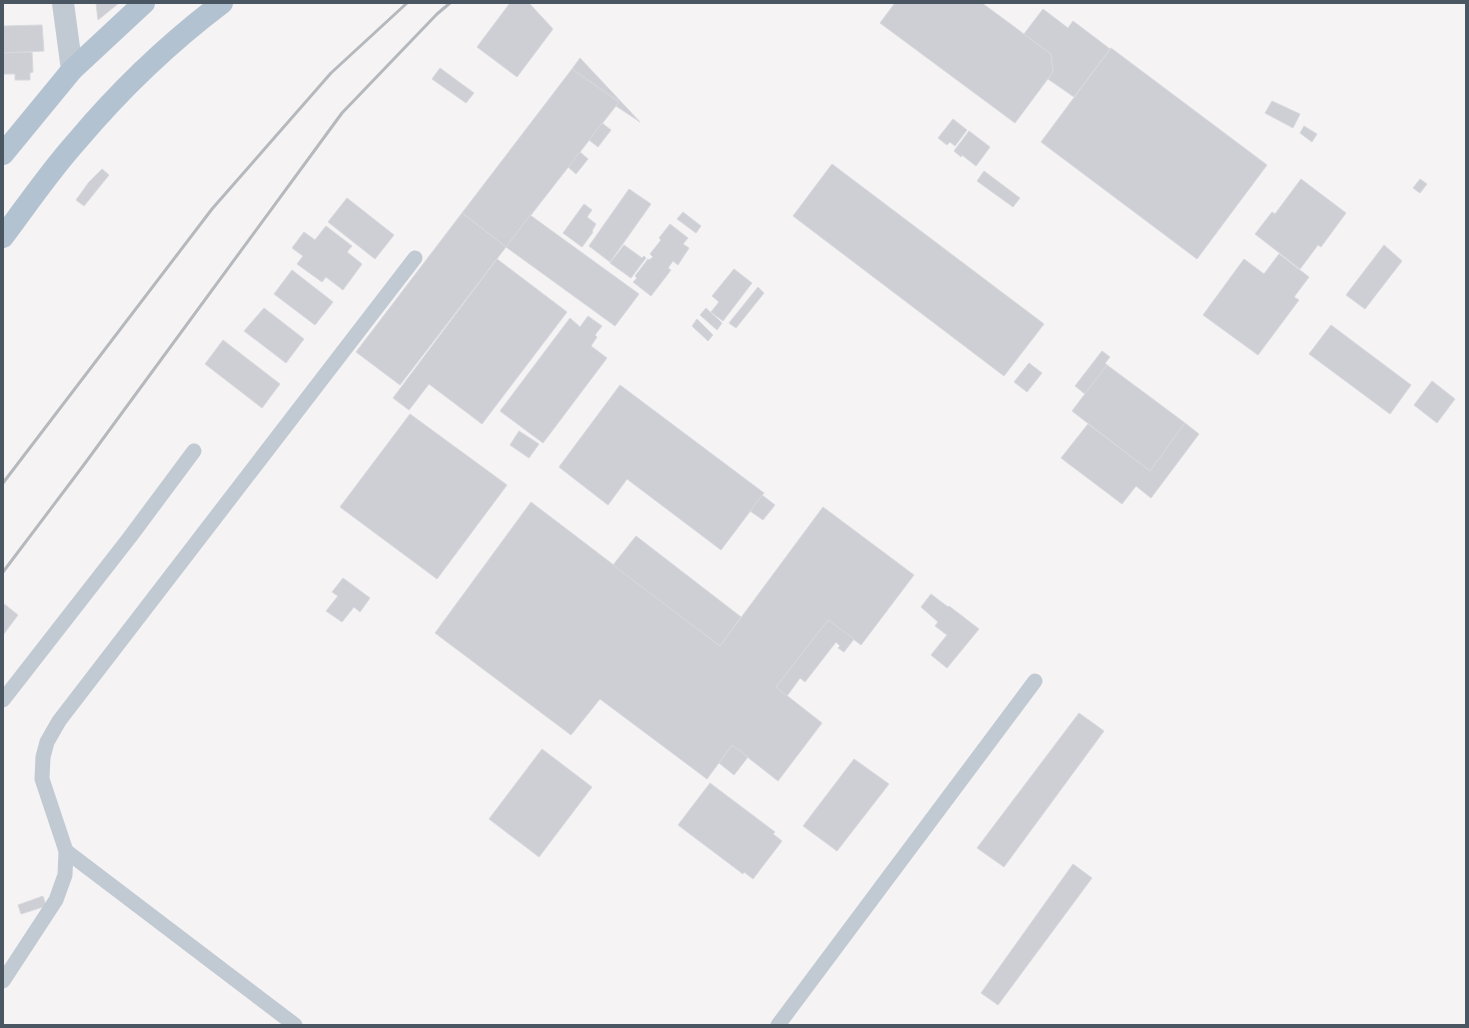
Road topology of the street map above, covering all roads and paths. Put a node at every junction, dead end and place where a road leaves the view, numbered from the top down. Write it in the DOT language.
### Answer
graph roads {
  1 [pos="63,3"];
  2 [pos="144,3"];
  3 [pos="222,3"];
  4 [pos="72,70"];
  5 [pos="3,154"];
  6 [pos="3,238"];
  7 [pos="415,258"];
  8 [pos="194,451"];
  9 [pos="1035,681"];
  10 [pos="3,700"];
  11 [pos="66,851"];
  12 [pos="3,981"];
  13 [pos="295,1025"];
  14 [pos="778,1025"];
  1 -- 4 [label="street"];
  2 -- 4 [label="main road"];
  3 -- 6 [label="main road"];
  4 -- 5 [label="main road"];
  7 -- 11 [label="lane"];
  8 -- 10 [label="lane"];
  9 -- 14 [label="lane"];
  11 -- 12 [label="lane"];
  11 -- 13 [label="lane"];
}
